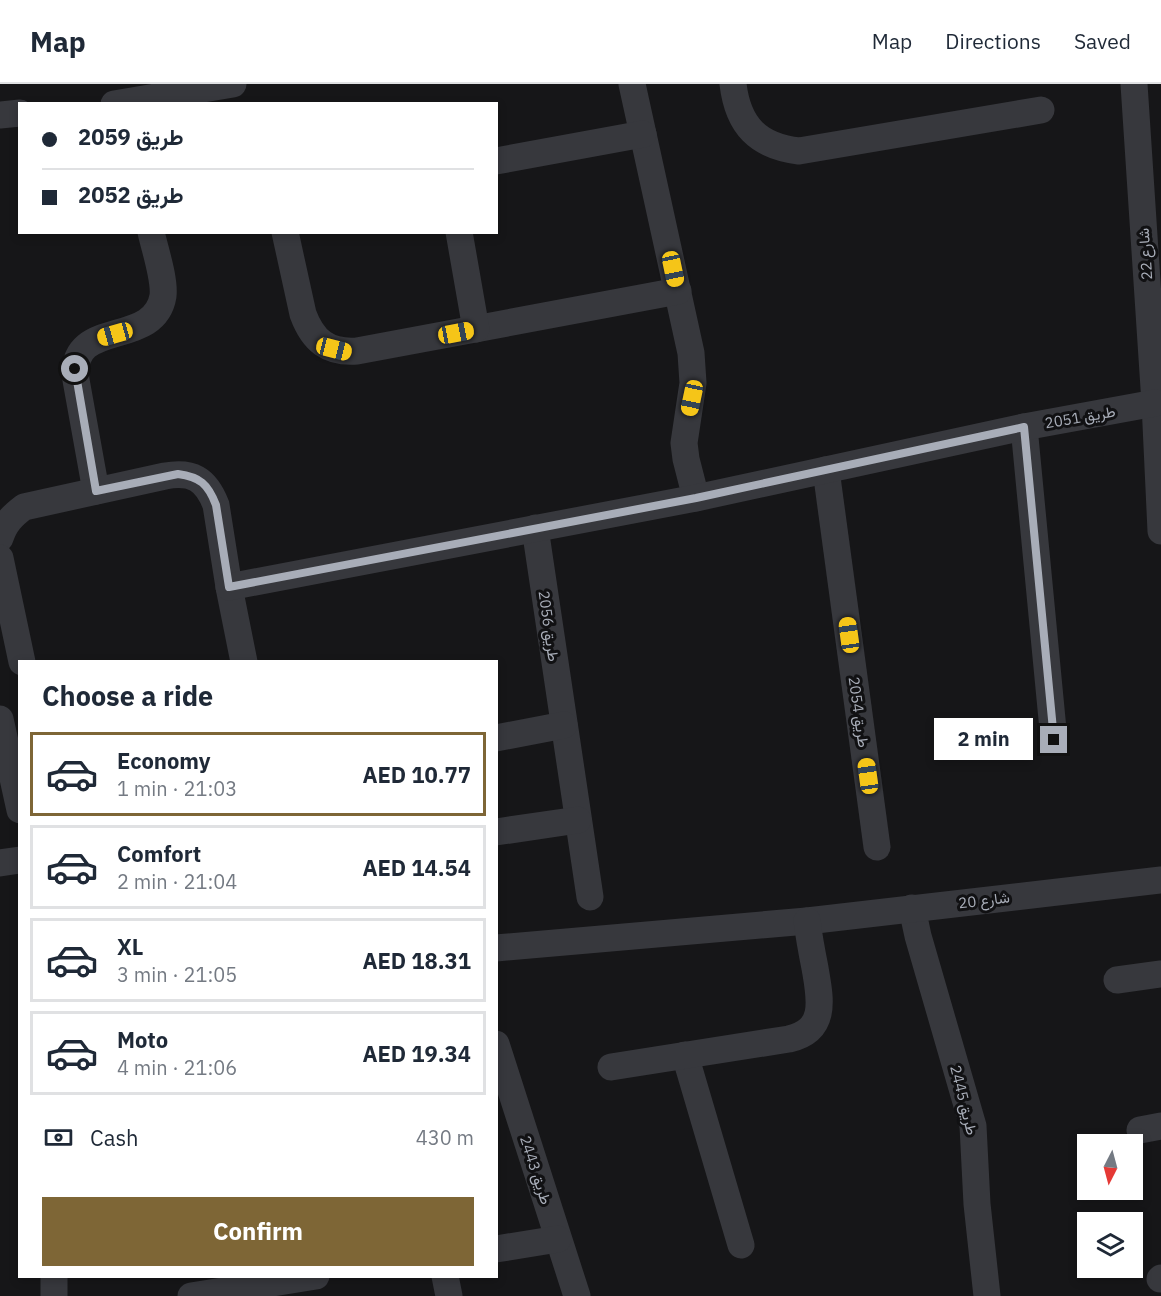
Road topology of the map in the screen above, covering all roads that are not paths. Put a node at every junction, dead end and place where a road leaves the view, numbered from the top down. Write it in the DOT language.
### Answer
graph roads {
  1 [pos="233,84"];
  2 [pos="632,84"];
  3 [pos="733,84"];
  4 [pos="1134,84"];
  5 [pos="126,102"];
  6 [pos="1041,110"];
  7 [pos="18,113"];
  8 [pos="0,115"];
  9 [pos="643,134"];
  10 [pos="498,161"];
  11 [pos="151,234"];
  12 [pos="285,234"];
  13 [pos="459,234"];
  14 [pos="678,291"];
  15 [pos="476,329"];
  16 [pos="1155,404"];
  17 [pos="1024,427"];
  18 [pos="826,470"];
  19 [pos="96,491"];
  20 [pos="696,498"];
  21 [pos="535,528"];
  22 [pos="1161,531"];
  23 [pos="0,538"];
  24 [pos="0,558"];
  25 [pos="229,587"];
  26 [pos="22,660"];
  27 [pos="244,660"];
  28 [pos="0,719"];
  29 [pos="564,725"];
  30 [pos="498,738"];
  31 [pos="1054,740"];
  32 [pos="18,801"];
  33 [pos="578,820"];
  34 [pos="498,832"];
  35 [pos="877,847"];
  36 [pos="18,860"];
  37 [pos="0,862"];
  38 [pos="1161,880"];
  39 [pos="590,897"];
  40 [pos="912,908"];
  41 [pos="807,921"];
  42 [pos="498,948"];
  43 [pos="1161,974"];
  44 [pos="1117,980"];
  45 [pos="498,1050"];
  46 [pos="685,1055"];
  47 [pos="611,1067"];
  48 [pos="558,1239"];
  49 [pos="741,1245"];
  50 [pos="498,1249"];
  51 [pos="54,1278"];
  52 [pos="304,1278"];
  53 [pos="446,1278"];
  54 [pos="54,1296"];
  55 [pos="191,1296"];
  56 [pos="449,1296"];
  57 [pos="577,1296"];
  58 [pos="987,1296"];
  1 -- 5 [label="street"];
  2 -- 9 [label="street"];
  3 -- 6 [label="street"];
  4 -- 16 [label="street, شارع 22"];
  7 -- 8 [label="street"];
  9 -- 10 [label="street"];
  9 -- 14 [label="street"];
  11 -- 19 [label="street"];
  12 -- 15 [label="street"];
  13 -- 15 [label="street"];
  14 -- 15 [label="street"];
  14 -- 20 [label="street"];
  16 -- 17 [label="street, طريق 2051"];
  16 -- 22 [label="street, شارع 22"];
  17 -- 18 [label="street, طريق 2051"];
  17 -- 31 [label="street"];
  18 -- 20 [label="street, طريق 2051"];
  18 -- 35 [label="street, طريق 2054"];
  19 -- 23 [label="street"];
  19 -- 25 [label="street"];
  20 -- 21 [label="street, طريق 2051"];
  21 -- 25 [label="street, طريق 2051"];
  21 -- 29 [label="street, طريق 2056"];
  24 -- 26 [label="street"];
  25 -- 27 [label="street"];
  28 -- 32 [label="street"];
  29 -- 30 [label="street"];
  29 -- 33 [label="street, طريق 2056"];
  33 -- 34 [label="street"];
  33 -- 39 [label="street, طريق 2056"];
  36 -- 37 [label="street"];
  38 -- 40 [label="street, شارع 20"];
  40 -- 41 [label="street, شارع 20"];
  40 -- 58 [label="street, طريق 2445"];
  41 -- 42 [label="street, شارع 20"];
  41 -- 46 [label="street"];
  43 -- 44 [label="street"];
  45 -- 48 [label="street, طريق 2443"];
  46 -- 47 [label="street"];
  46 -- 49 [label="street"];
  48 -- 50 [label="street"];
  48 -- 57 [label="street, طريق 2443"];
  51 -- 54 [label="street"];
  52 -- 55 [label="street"];
  53 -- 56 [label="street"];
}
